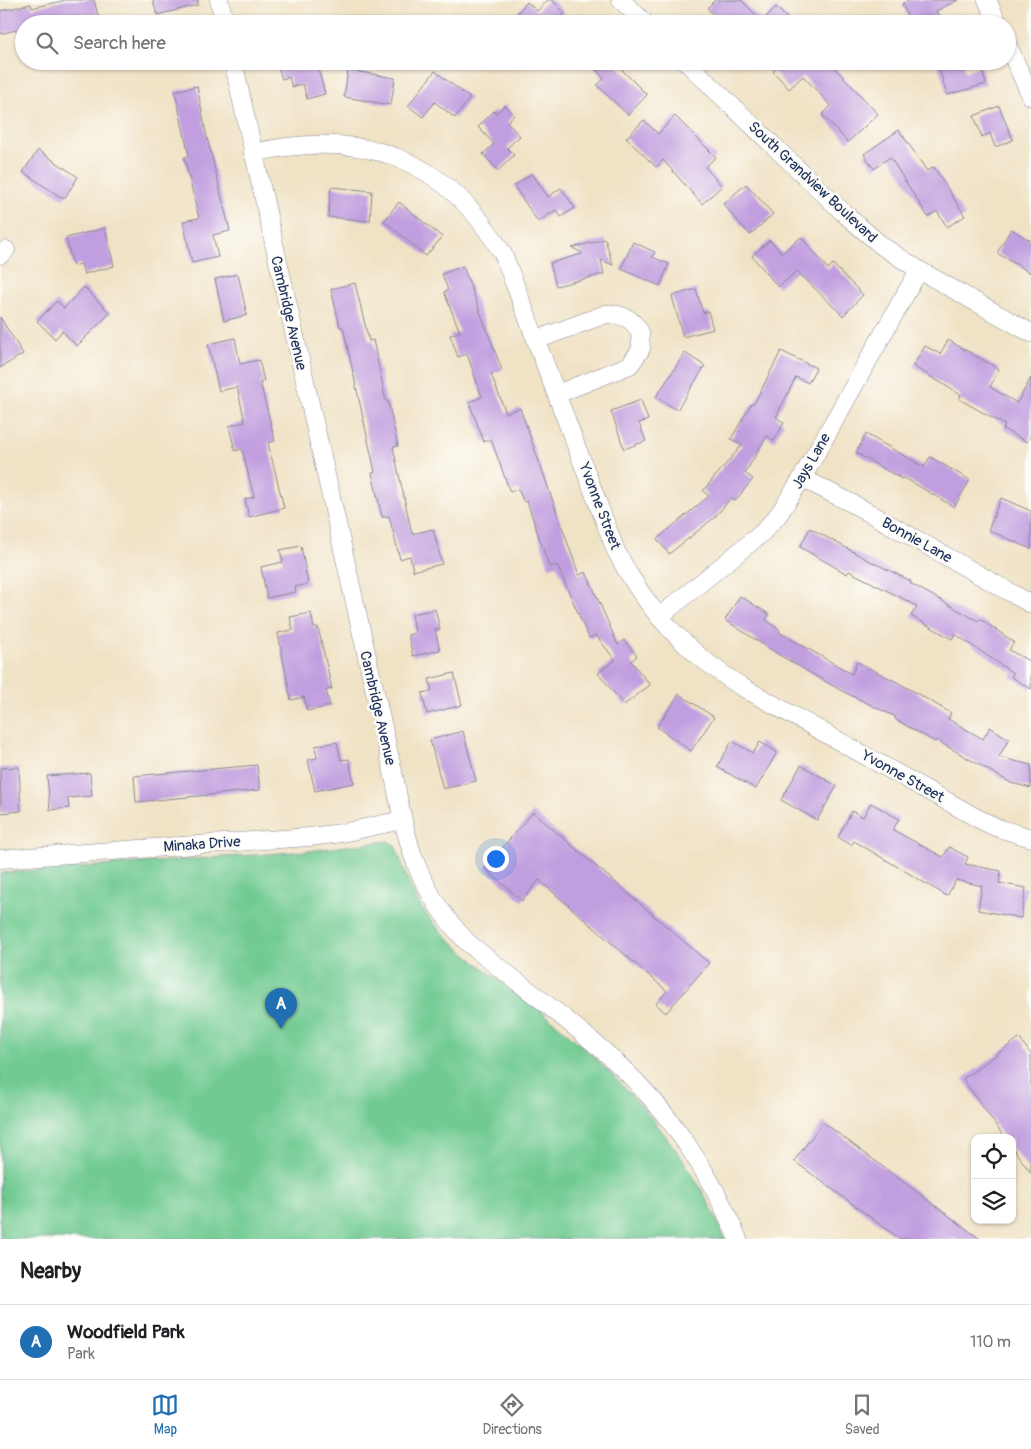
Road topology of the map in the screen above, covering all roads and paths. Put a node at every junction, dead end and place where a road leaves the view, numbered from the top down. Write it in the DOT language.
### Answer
graph roads {
  1 [pos="219,0"];
  2 [pos="622,0"];
  3 [pos="987,0"];
  4 [pos="222,15"];
  5 [pos="637,15"];
  6 [pos="994,15"];
  7 [pos="1016,64"];
  8 [pos="235,70"];
  9 [pos="694,70"];
  10 [pos="1031,96"];
  11 [pos="253,153"];
  12 [pos="919,270"];
  13 [pos="1031,333"];
  14 [pos="536,340"];
  15 [pos="557,394"];
  16 [pos="802,478"];
  17 [pos="1031,604"];
  18 [pos="659,617"];
  19 [pos="402,820"];
  20 [pos="1031,838"];
  21 [pos="0,859"];
  22 [pos="738,1239"];
  1 -- 4 [label="street"];
  2 -- 5 [label="street"];
  3 -- 6 [label="street"];
  7 -- 10 [label="street"];
  8 -- 11 [label="street, Cambridge Avenue"];
  9 -- 12 [label="street, South Grandview Boulevard"];
  11 -- 14 [label="street, Yvonne Street"];
  11 -- 19 [label="street, Cambridge Avenue"];
  12 -- 13 [label="street, South Grandview Boulevard"];
  12 -- 16 [label="street, Jays Lane"];
  14 -- 15 [label="street, Yvonne Street"];
  14 -- 15 [label="street"];
  15 -- 18 [label="street, Yvonne Street"];
  16 -- 17 [label="street, Bonnie Lane"];
  16 -- 18 [label="street, Jays Lane"];
  18 -- 20 [label="street, Yvonne Street"];
  19 -- 21 [label="street, Minaka Drive"];
  19 -- 22 [label="street, Cambridge Avenue"];
}
